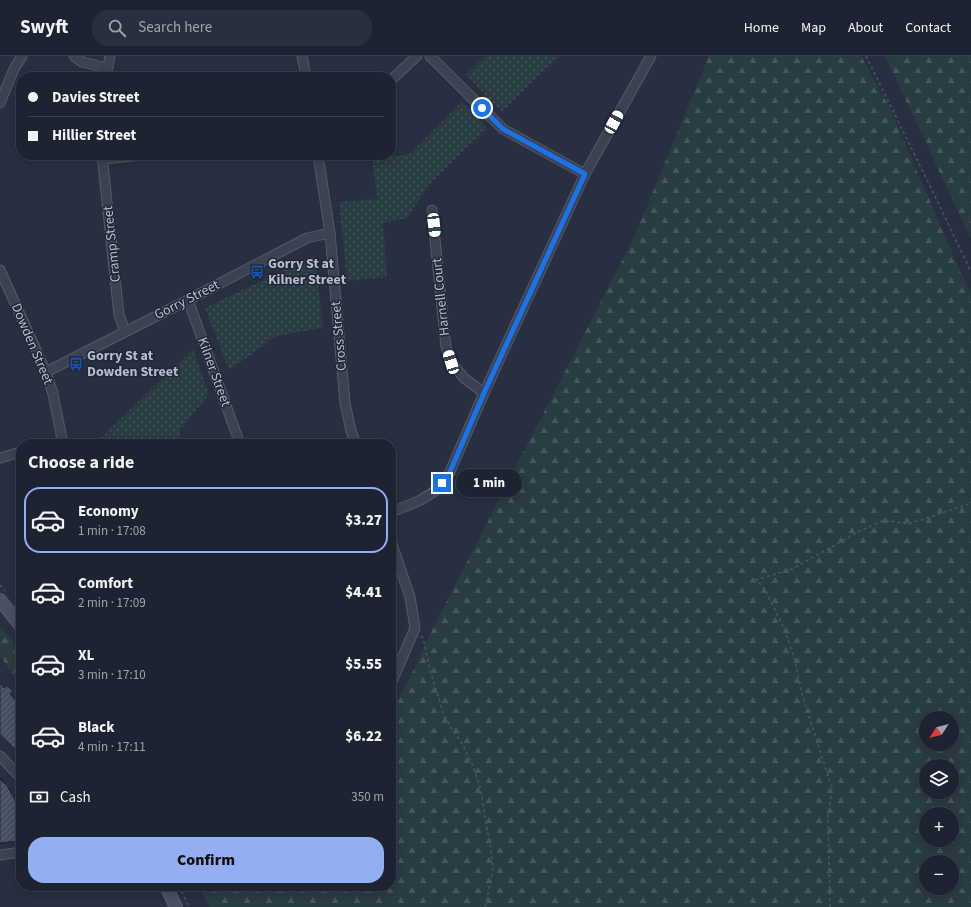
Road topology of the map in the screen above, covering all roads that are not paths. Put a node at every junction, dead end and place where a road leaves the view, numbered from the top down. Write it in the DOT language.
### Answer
graph roads {
  1 [pos="22,56"];
  2 [pos="74,56"];
  3 [pos="110,56"];
  4 [pos="302,56"];
  5 [pos="417,56"];
  6 [pos="430,56"];
  7 [pos="651,56"];
  8 [pos="107,72"];
  9 [pos="305,72"];
  10 [pos="396,75"];
  11 [pos="0,103"];
  12 [pos="103,160"];
  13 [pos="319,160"];
  14 [pos="585,174"];
  15 [pos="432,210"];
  16 [pos="330,233"];
  17 [pos="0,270"];
  18 [pos="188,300"];
  19 [pos="125,331"];
  20 [pos="46,372"];
  21 [pos="484,393"];
  22 [pos="60,439"];
  23 [pos="238,439"];
  24 [pos="354,439"];
  25 [pos="16,453"];
  26 [pos="0,458"];
  27 [pos="396,510"];
  28 [pos="396,556"];
  29 [pos="0,600"];
  30 [pos="0,612"];
  31 [pos="16,620"];
  32 [pos="16,630"];
  33 [pos="396,672"];
  34 [pos="0,756"];
  35 [pos="16,773"];
  36 [pos="16,853"];
  37 [pos="0,855"];
  38 [pos="168,891"];
  39 [pos="176,907"];
  1 -- 11 [label="street"];
  2 -- 8 [label="street"];
  3 -- 8 [label="street"];
  4 -- 9 [label="street"];
  5 -- 10 [label="street"];
  6 -- 14 [label="street"];
  7 -- 14 [label="street"];
  12 -- 19 [label="street, Cramp Street"];
  13 -- 16 [label="street, Cross Street"];
  14 -- 21 [label="street"];
  15 -- 21 [label="street, Harnell Court"];
  16 -- 18 [label="street, Gorry Street"];
  16 -- 24 [label="street, Cross Street"];
  17 -- 20 [label="street, Dowden Street"];
  18 -- 19 [label="street, Gorry Street"];
  18 -- 23 [label="street, Kilner Street"];
  19 -- 20 [label="street, Gorry Street"];
  20 -- 22 [label="street, Dowden Street"];
  21 -- 27 [label="street"];
  25 -- 26 [label="street"];
  28 -- 33 [label="street"];
  29 -- 31 [label="street"];
  30 -- 32 [label="street"];
  34 -- 35 [label="street"];
  36 -- 37 [label="street"];
  38 -- 39 [label="street"];
}
